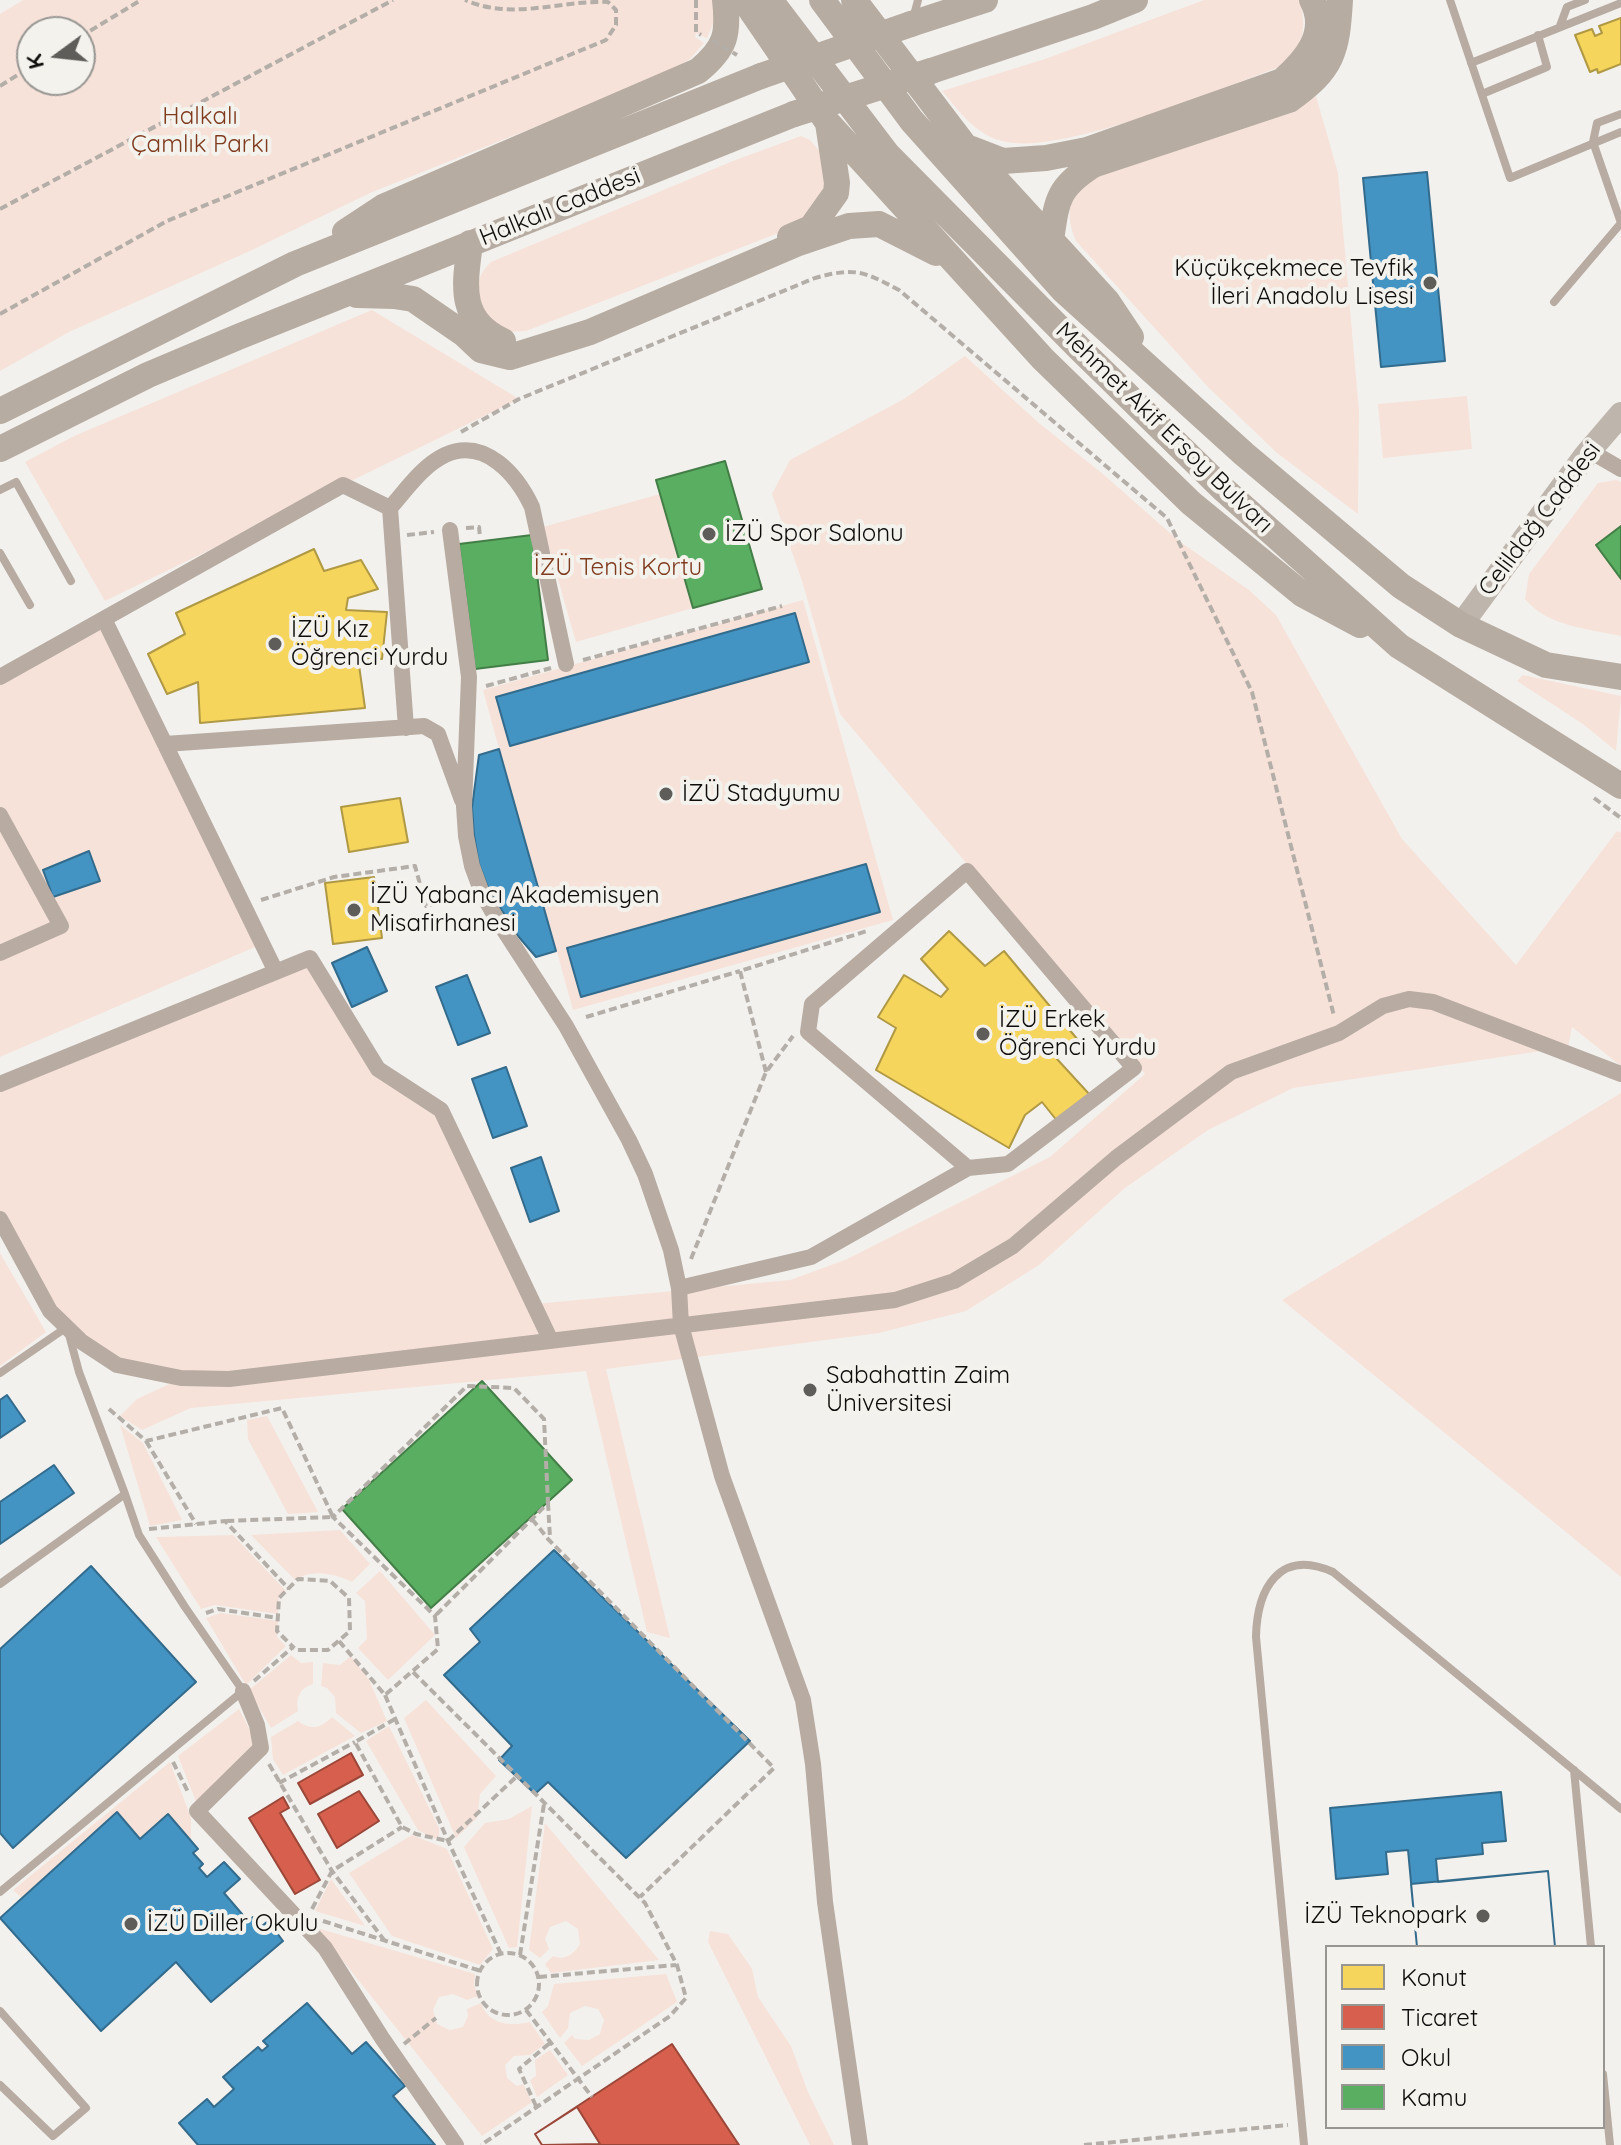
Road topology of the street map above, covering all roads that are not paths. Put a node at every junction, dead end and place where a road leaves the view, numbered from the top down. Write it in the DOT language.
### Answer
graph roads {
  1 [pos="725,0"];
  2 [pos="744,0"];
  3 [pos="770,0"];
  4 [pos="822,0"];
  5 [pos="854,0"];
  6 [pos="985,0"];
  7 [pos="1135,0"];
  8 [pos="1312,0"];
  9 [pos="1340,0"];
  10 [pos="1450,0"];
  11 [pos="1585,0"];
  12 [pos="1621,3"];
  13 [pos="914,12"];
  14 [pos="1560,26"];
  15 [pos="1538,35"];
  16 [pos="1471,63"];
  17 [pos="1482,94"];
  18 [pos="1621,114"];
  19 [pos="828,123"];
  20 [pos="1621,132"];
  21 [pos="1593,142"];
  22 [pos="965,146"];
  23 [pos="1051,240"];
  24 [pos="470,243"];
  25 [pos="295,264"];
  26 [pos="957,265"];
  27 [pos="345,294"];
  28 [pos="1554,302"];
  29 [pos="1158,376"];
  30 [pos="0,411"];
  31 [pos="1621,414"];
  32 [pos="0,449"];
  33 [pos="1590,451"];
  34 [pos="1621,469"];
  35 [pos="0,490"];
  36 [pos="390,508"];
  37 [pos="450,530"];
  38 [pos="0,553"];
  39 [pos="71,581"];
  40 [pos="30,605"];
  41 [pos="104,619"];
  42 [pos="1461,625"];
  43 [pos="1399,646"];
  44 [pos="566,664"];
  45 [pos="0,677"];
  46 [pos="1621,677"];
  47 [pos="406,728"];
  48 [pos="165,744"];
  49 [pos="1621,786"];
  50 [pos="464,806"];
  51 [pos="0,815"];
  52 [pos="0,953"];
  53 [pos="276,972"];
  54 [pos="1621,1074"];
  55 [pos="0,1084"];
  56 [pos="968,1168"];
  57 [pos="0,1219"];
  58 [pos="679,1288"];
  59 [pos="681,1325"];
  60 [pos="67,1327"];
  61 [pos="551,1341"];
  62 [pos="0,1373"];
  63 [pos="125,1494"];
  64 [pos="0,1584"];
  65 [pos="243,1691"];
  66 [pos="1574,1770"];
  67 [pos="1621,1809"];
  68 [pos="0,1892"];
  69 [pos="1591,1945"];
  70 [pos="0,2011"];
  71 [pos="0,2085"];
  72 [pos="1605,2094"];
  73 [pos="456,2145"];
  74 [pos="860,2145"];
  75 [pos="1304,2145"];
  76 [pos="1610,2145"];
  1 -- 25 [label="main road"];
  2 -- 19 [label="main road"];
  3 -- 43 [label="main road, Mehmet Akif Ersoy Bulvarı"];
  4 -- 29 [label="main road, Mehmet Akif Ersoy Bulvarı"];
  5 -- 22 [label="main road"];
  6 -- 13 [label="main road, Halkalı Caddesi"];
  7 -- 24 [label="main road, Halkalı Caddesi, bridge"];
  8 -- 22 [label="main road"];
  9 -- 23 [label="main road"];
  10 -- 16 [label="lane"];
  11 -- 14 [label="lane"];
  12 -- 14 [label="lane"];
  13 -- 25 [label="main road, Halkalı Caddesi, bridge"];
  14 -- 15 [label="lane"];
  15 -- 16 [label="lane"];
  15 -- 17 [label="lane"];
  16 -- 17 [label="lane"];
  17 -- 21 [label="lane"];
  18 -- 21 [label="lane"];
  19 -- 24 [label="main road"];
  19 -- 26 [label="main road"];
  20 -- 21 [label="lane"];
  21 -- 28 [label="lane"];
  22 -- 23 [label="main road"];
  23 -- 29 [label="main road"];
  24 -- 27 [label="main road, Halkalı Caddesi"];
  25 -- 30 [label="main road, Halkalı Caddesi"];
  26 -- 27 [label="main road"];
  26 -- 43 [label="main road"];
  27 -- 32 [label="main road, Halkalı Caddesi"];
  29 -- 42 [label="main road, Mehmet Akif Ersoy Bulvarı"];
  31 -- 33 [label="street, Celildağ Caddesi"];
  33 -- 34 [label="street"];
  33 -- 42 [label="street, Celildağ Caddesi"];
  35 -- 39 [label="lane"];
  36 -- 41 [label="street"];
  36 -- 44 [label="street"];
  36 -- 47 [label="street"];
  37 -- 50 [label="street"];
  38 -- 40 [label="lane"];
  41 -- 45 [label="street"];
  41 -- 48 [label="street"];
  42 -- 46 [label="main road, Mehmet Akif Ersoy Bulvarı"];
  43 -- 49 [label="main road, Mehmet Akif Ersoy Bulvarı"];
  47 -- 48 [label="street"];
  47 -- 50 [label="street"];
  48 -- 53 [label="street"];
  50 -- 58 [label="street"];
  51 -- 52 [label="street"];
  53 -- 55 [label="street"];
  53 -- 61 [label="street"];
  54 -- 59 [label="street"];
  56 -- 56 [label="street"];
  56 -- 58 [label="street"];
  57 -- 60 [label="street"];
  58 -- 59 [label="street"];
  59 -- 61 [label="street"];
  59 -- 74 [label="street"];
  60 -- 61 [label="street"];
  60 -- 62 [label="lane"];
  60 -- 63 [label="lane"];
  63 -- 64 [label="lane"];
  63 -- 65 [label="lane"];
  65 -- 68 [label="lane"];
  65 -- 73 [label="street"];
  66 -- 67 [label="lane"];
  66 -- 69 [label="lane"];
  66 -- 75 [label="lane"];
  70 -- 71 [label="lane"];
  72 -- 76 [label="lane"];
}
